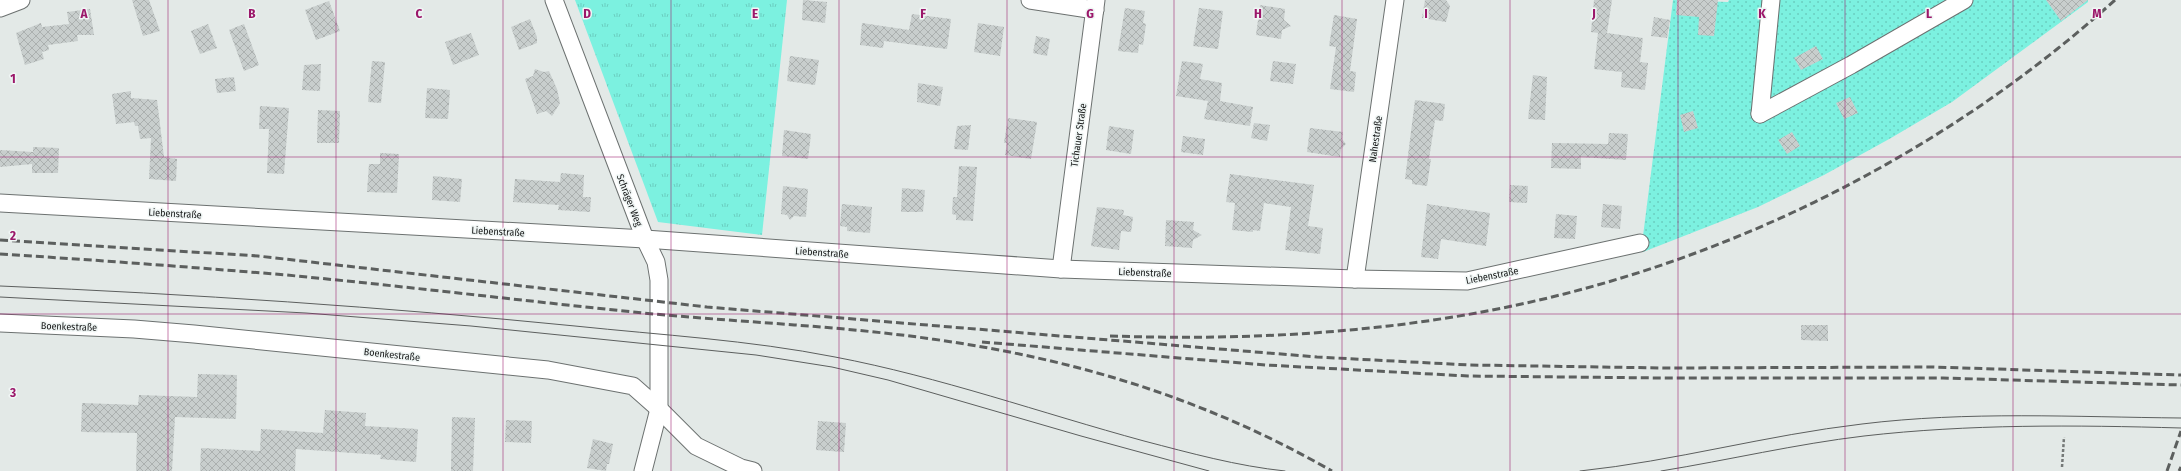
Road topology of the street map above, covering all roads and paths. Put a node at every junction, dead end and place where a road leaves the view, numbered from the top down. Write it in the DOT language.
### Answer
graph roads {
  1 [pos="21,0"];
  2 [pos="554,0"];
  3 [pos="1030,0"];
  4 [pos="1395,0"];
  5 [pos="1771,0"];
  6 [pos="1964,0"];
  7 [pos="1096,5"];
  8 [pos="0,8"];
  9 [pos="0,203"];
  10 [pos="645,239"];
  11 [pos="1640,243"];
  12 [pos="1061,269"];
  13 [pos="1355,279"];
  14 [pos="0,323"];
  15 [pos="659,409"];
  16 [pos="2064,437"];
  17 [pos="2062,467"];
  18 [pos="644,471"];
  19 [pos="753,471"];
  1 -- 8 [label="street"];
  2 -- 10 [label="street, Schräger Weg"];
  3 -- 7 [label="street"];
  4 -- 13 [label="street, Nahestraße"];
  5 -- 6 [label="street"];
  7 -- 12 [label="street, Tichauer Straße"];
  9 -- 10 [label="street, Liebenstraße"];
  10 -- 12 [label="street, Liebenstraße"];
  10 -- 15 [label="street, Schräger Weg"];
  11 -- 13 [label="street, Liebenstraße"];
  12 -- 13 [label="street, Liebenstraße"];
  14 -- 15 [label="street, Boenkestraße"];
  15 -- 18 [label="street, Schräger Weg"];
  15 -- 19 [label="street, Boenkestraße"];
  16 -- 17 [label="path"];
}
